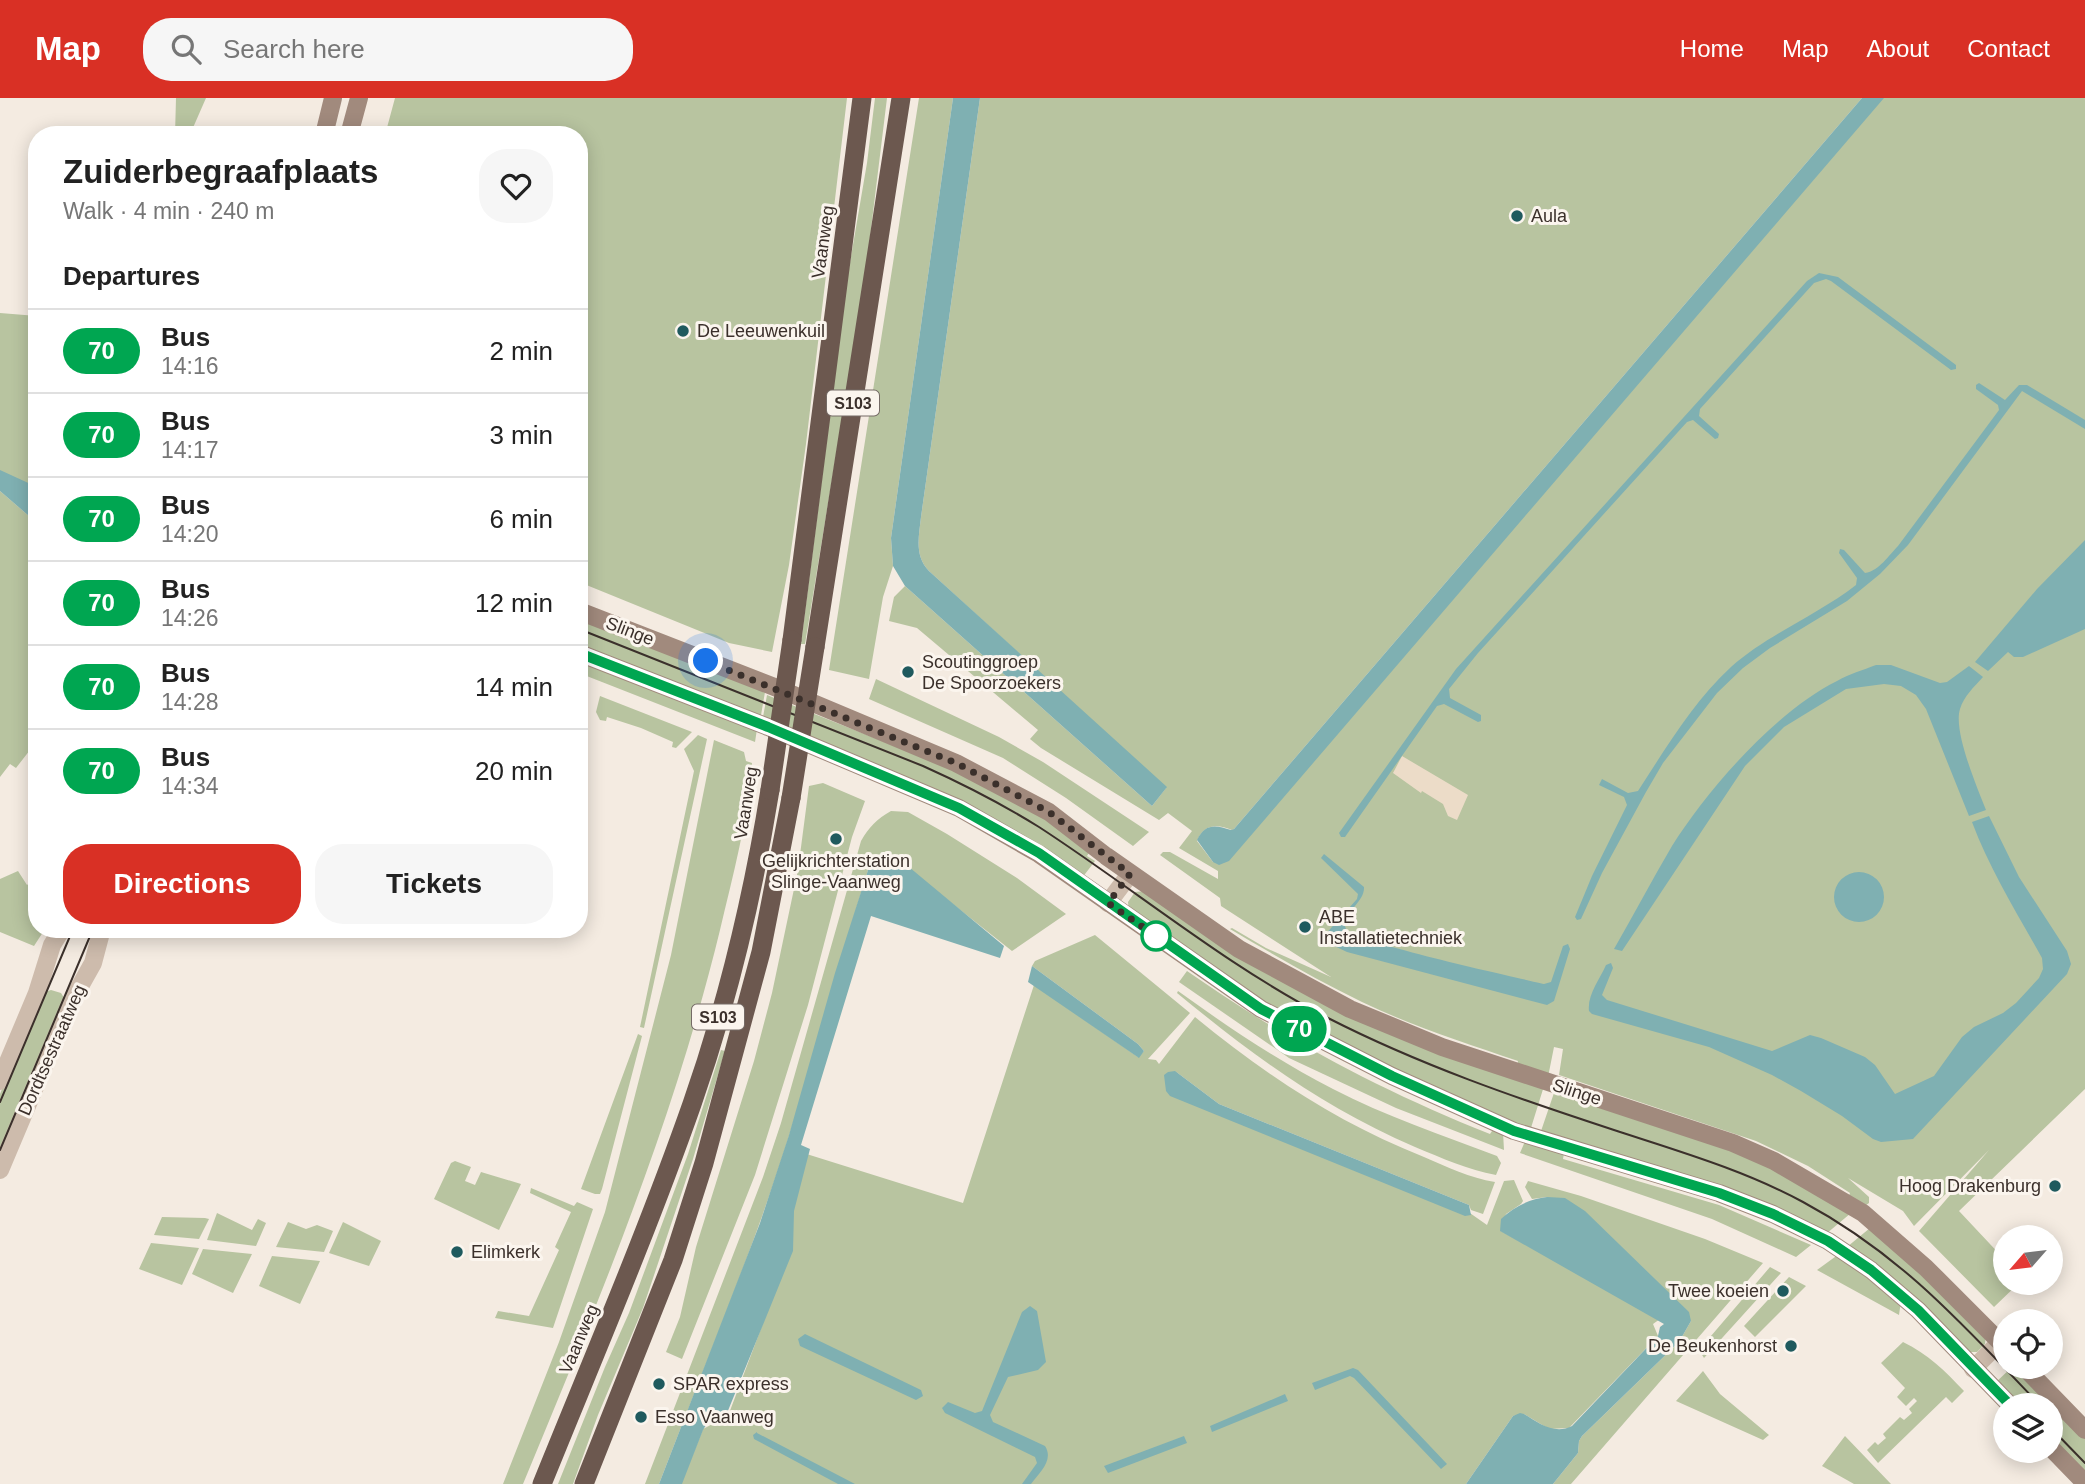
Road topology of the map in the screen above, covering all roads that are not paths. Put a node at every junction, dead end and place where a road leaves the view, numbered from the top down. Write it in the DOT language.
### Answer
graph roads {
  1 [pos="333,98"];
  2 [pos="359,98"];
  3 [pos="862,98"];
  4 [pos="901,98"];
  5 [pos="326,126"];
  6 [pos="351,126"];
  7 [pos="588,615"];
  8 [pos="588,657"];
  9 [pos="1130,874"];
  10 [pos="1108,903"];
  11 [pos="57,938"];
  12 [pos="100,938"];
  13 [pos="0,1081"];
  14 [pos="0,1170"];
  15 [pos="646,1331"];
  16 [pos="1993,1335"];
  17 [pos="1993,1353"];
  18 [pos="647,1366"];
  19 [pos="1973,1369"];
  20 [pos="2036,1379"];
  21 [pos="1998,1393"];
  22 [pos="2085,1430"];
  23 [pos="2063,1460"];
  24 [pos="2085,1483"];
  25 [pos="542,1484"];
  26 [pos="584,1484"];
  1 -- 5 [label="main road"];
  2 -- 6 [label="main road"];
  3 -- 25 [label="highway, Vaanweg / S103, bridge"];
  4 -- 15 [label="highway, S103, bridge"];
  7 -- 9 [label="main road, Slinge"];
  8 -- 10 [label="main road"];
  9 -- 10 [label="street"];
  9 -- 16 [label="main road, Slinge"];
  10 -- 19 [label="main road"];
  11 -- 13 [label="street, Dordtsestraatweg"];
  12 -- 14 [label="street, Dordtsestraatweg"];
  15 -- 18 [label="highway"];
  15 -- 26 [label="highway, S103"];
  17 -- 19 [label="street, Slinge"];
  19 -- 21 [label="main road"];
  20 -- 22 [label="main road"];
  23 -- 24 [label="main road"];
}
